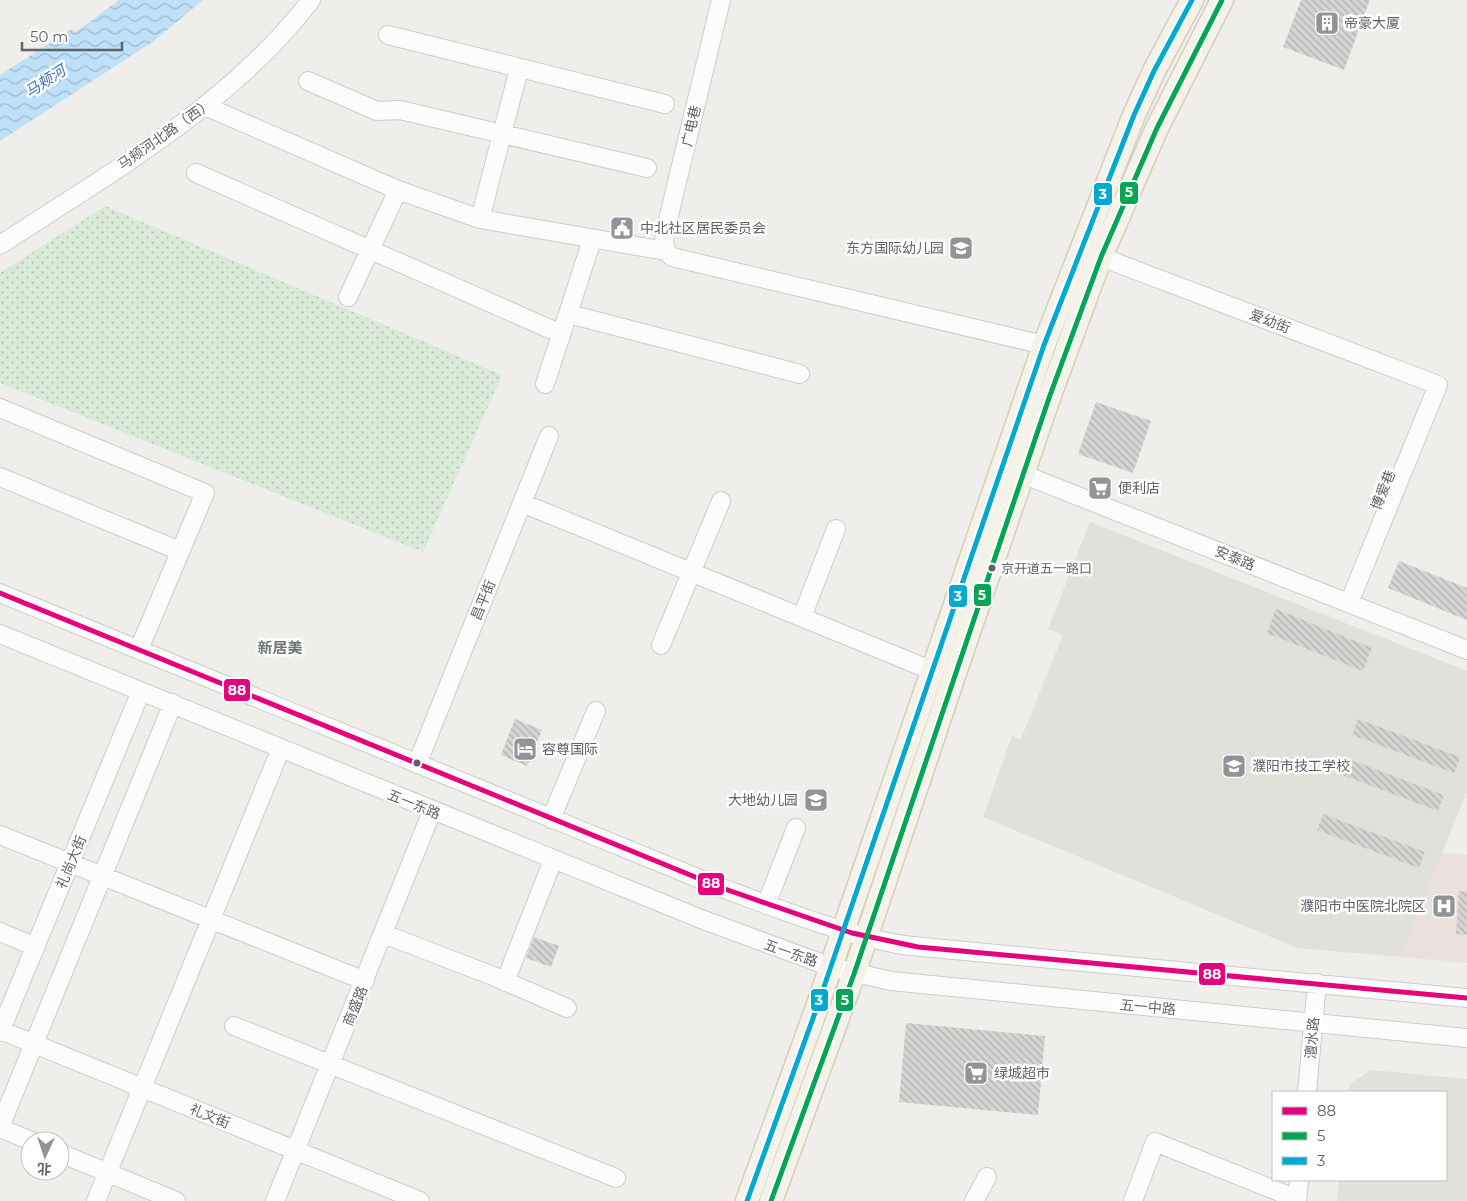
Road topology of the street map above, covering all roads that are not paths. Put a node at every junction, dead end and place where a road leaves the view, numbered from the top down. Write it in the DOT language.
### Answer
graph roads {
  1 [pos="311,0"];
  2 [pos="721,0"];
  3 [pos="1222,0"];
  4 [pos="1189,5"];
  5 [pos="388,35"];
  6 [pos="519,69"];
  7 [pos="308,81"];
  8 [pos="665,104"];
  9 [pos="205,106"];
  10 [pos="502,134"];
  11 [pos="647,168"];
  12 [pos="196,173"];
  13 [pos="398,190"];
  14 [pos="480,219"];
  15 [pos="592,240"];
  16 [pos="0,245"];
  17 [pos="370,250"];
  18 [pos="666,251"];
  19 [pos="1102,257"];
  20 [pos="348,297"];
  21 [pos="568,314"];
  22 [pos="550,329"];
  23 [pos="1044,345"];
  24 [pos="800,374"];
  25 [pos="1433,383"];
  26 [pos="545,384"];
  27 [pos="0,408"];
  28 [pos="549,436"];
  29 [pos="1003,466"];
  30 [pos="1024,474"];
  31 [pos="0,477"];
  32 [pos="721,501"];
  33 [pos="522,503"];
  34 [pos="836,529"];
  35 [pos="180,551"];
  36 [pos="692,572"];
  37 [pos="0,592"];
  38 [pos="1344,601"];
  39 [pos="802,617"];
  40 [pos="0,634"];
  41 [pos="661,645"];
  42 [pos="139,649"];
  43 [pos="1467,650"];
  44 [pos="933,671"];
  45 [pos="141,691"];
  46 [pos="173,704"];
  47 [pos="596,711"];
  48 [pos="280,748"];
  49 [pos="417,764"];
  50 [pos="432,811"];
  51 [pos="551,819"];
  52 [pos="796,828"];
  53 [pos="0,835"];
  54 [pos="553,860"];
  55 [pos="70,863"];
  56 [pos="102,876"];
  57 [pos="766,904"];
  58 [pos="211,920"];
  59 [pos="844,930"];
  60 [pos="0,932"];
  61 [pos="384,934"];
  62 [pos="867,936"];
  63 [pos="36,947"];
  64 [pos="830,967"];
  65 [pos="854,974"];
  66 [pos="365,981"];
  67 [pos="505,982"];
  68 [pos="1316,983"];
  69 [pos="1467,998"];
  70 [pos="567,1008"];
  71 [pos="1313,1023"];
  72 [pos="234,1026"];
  73 [pos="0,1031"];
  74 [pos="1467,1038"];
  75 [pos="34,1044"];
  76 [pos="330,1065"];
  77 [pos="142,1088"];
  78 [pos="1307,1091"];
  79 [pos="0,1128"];
  80 [pos="20,1136"];
  81 [pos="295,1151"];
  82 [pos="70,1157"];
  83 [pos="108,1173"];
  84 [pos="987,1177"];
  85 [pos="616,1178"];
  86 [pos="1299,1181"];
  87 [pos="1297,1200"];
  88 [pos="96,1201"];
  89 [pos="176,1201"];
  90 [pos="275,1201"];
  91 [pos="420,1201"];
  92 [pos="747,1201"];
  93 [pos="771,1201"];
  94 [pos="974,1201"];
  95 [pos="1133,1201"];
  1 -- 9 [label="street, 马颊河北路（西）"];
  2 -- 18 [label="street, 广电巷"];
  3 -- 19 [label="main road"];
  4 -- 23 [label="main road"];
  5 -- 6 [label="street"];
  6 -- 8 [label="street"];
  6 -- 10 [label="street"];
  7 -- 10 [label="street"];
  9 -- 13 [label="street"];
  9 -- 16 [label="street, 马颊河北路（西）"];
  10 -- 11 [label="street"];
  10 -- 14 [label="street"];
  12 -- 17 [label="street"];
  13 -- 14 [label="street"];
  13 -- 17 [label="street"];
  14 -- 15 [label="street"];
  15 -- 18 [label="street"];
  15 -- 21 [label="street"];
  17 -- 20 [label="street"];
  17 -- 22 [label="street"];
  18 -- 23 [label="street"];
  19 -- 25 [label="street, 爱幼街"];
  19 -- 30 [label="main road"];
  21 -- 24 [label="street"];
  21 -- 26 [label="street"];
  23 -- 29 [label="main road"];
  25 -- 38 [label="street, 博爱巷"];
  27 -- 35 [label="street"];
  28 -- 33 [label="street, 昌平街"];
  29 -- 30 [label="street, 安泰路"];
  29 -- 44 [label="main road"];
  30 -- 38 [label="street, 安泰路"];
  30 -- 62 [label="main road"];
  31 -- 35 [label="street"];
  32 -- 36 [label="street"];
  33 -- 36 [label="street"];
  33 -- 49 [label="street, 昌平街"];
  34 -- 39 [label="street"];
  35 -- 42 [label="street"];
  36 -- 39 [label="street"];
  36 -- 41 [label="street"];
  37 -- 42 [label="street"];
  38 -- 43 [label="street, 安泰路"];
  39 -- 44 [label="street"];
  40 -- 45 [label="street, 五一东路"];
  42 -- 49 [label="street"];
  44 -- 59 [label="main road"];
  45 -- 46 [label="street, 五一东路"];
  45 -- 55 [label="street, 礼尚大街"];
  46 -- 48 [label="street, 五一东路"];
  46 -- 56 [label="street"];
  47 -- 51 [label="street"];
  48 -- 50 [label="street, 五一东路"];
  48 -- 58 [label="street"];
  49 -- 51 [label="street"];
  50 -- 54 [label="street, 五一东路"];
  50 -- 61 [label="street, 商盛路"];
  51 -- 57 [label="street"];
  52 -- 57 [label="street"];
  53 -- 55 [label="street"];
  54 -- 64 [label="street, 五一东路"];
  54 -- 67 [label="street"];
  55 -- 56 [label="street"];
  55 -- 63 [label="street, 礼尚大街"];
  56 -- 58 [label="street"];
  56 -- 75 [label="street"];
  57 -- 59 [label="street"];
  58 -- 66 [label="street"];
  58 -- 77 [label="street"];
  59 -- 62 [label="street"];
  59 -- 64 [label="main road"];
  60 -- 63 [label="street"];
  61 -- 66 [label="street, 商盛路"];
  61 -- 67 [label="street"];
  62 -- 65 [label="main road"];
  62 -- 68 [label="street"];
  63 -- 73 [label="street, 礼尚大街"];
  64 -- 65 [label="street, 五一中路"];
  64 -- 92 [label="main road"];
  65 -- 71 [label="street, 五一中路"];
  65 -- 93 [label="main road"];
  66 -- 76 [label="street, 商盛路"];
  67 -- 70 [label="street"];
  68 -- 69 [label="street"];
  68 -- 71 [label="street, 澶水路"];
  71 -- 74 [label="street, 五一中路"];
  71 -- 78 [label="street, 澶水路"];
  72 -- 76 [label="street"];
  73 -- 75 [label="street, 礼文街"];
  75 -- 77 [label="street, 礼文街"];
  75 -- 79 [label="street"];
  76 -- 81 [label="street, 商盛路"];
  76 -- 85 [label="street"];
  77 -- 81 [label="street, 礼文街"];
  77 -- 83 [label="street"];
  79 -- 80 [label="street"];
  81 -- 90 [label="street, 商盛路"];
  81 -- 91 [label="street, 礼文街"];
  82 -- 83 [label="street"];
  83 -- 88 [label="street"];
  83 -- 89 [label="street"];
  84 -- 94 [label="street"];
  86 -- 87 [label="street"];
  87 -- 95 [label="street"];
}
